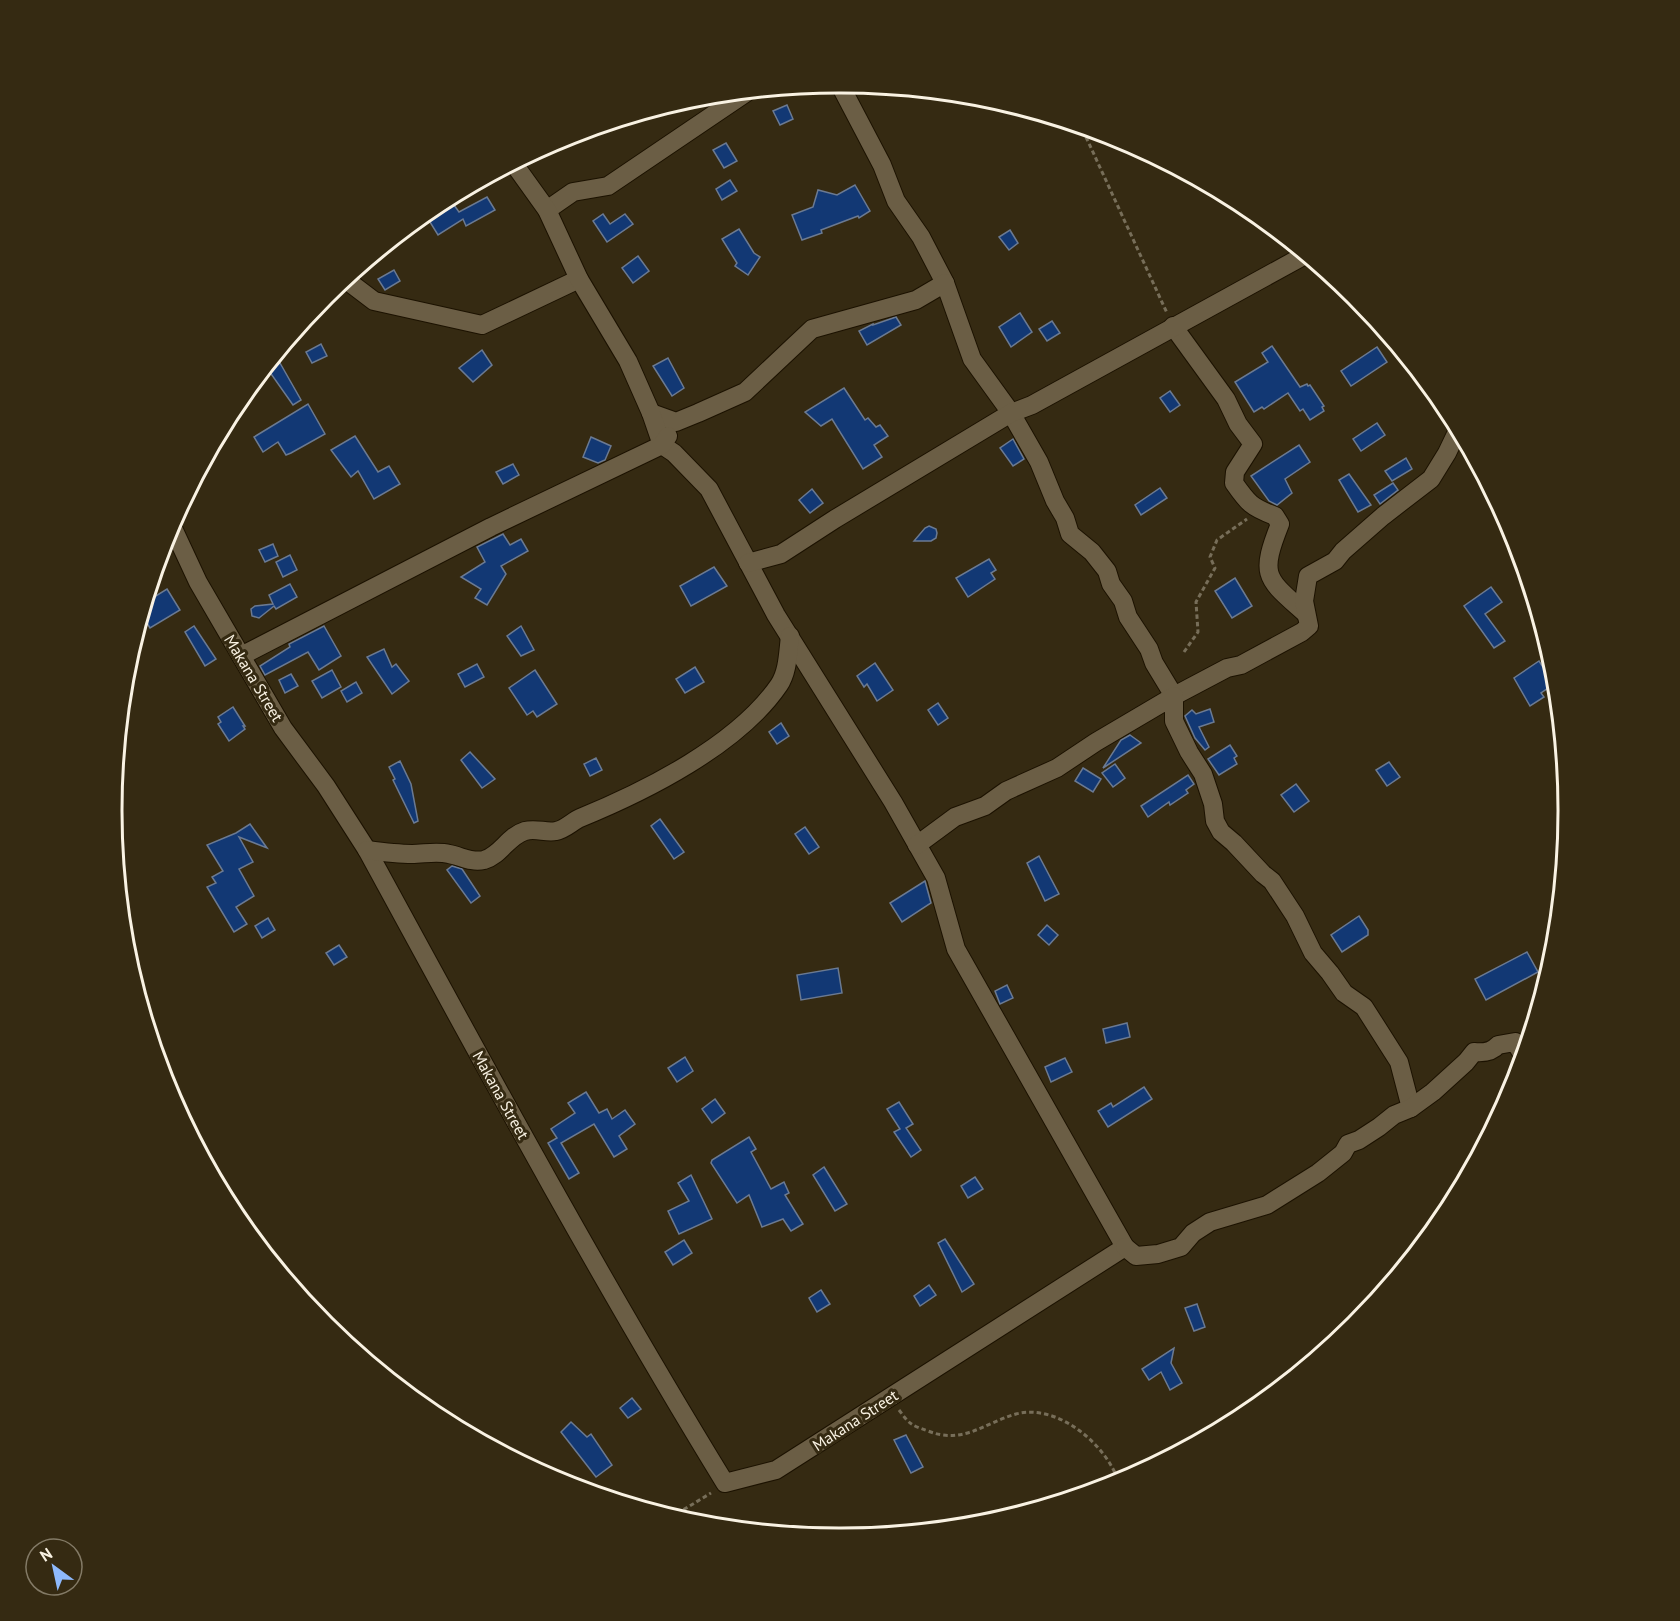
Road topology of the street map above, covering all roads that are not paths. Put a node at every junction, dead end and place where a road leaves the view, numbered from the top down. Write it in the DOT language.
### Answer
graph roads {
  1 [pos="843,93"];
  2 [pos="733,101"];
  3 [pos="517,170"];
  4 [pos="547,210"];
  5 [pos="1298,259"];
  6 [pos="579,279"];
  7 [pos="945,283"];
  8 [pos="352,285"];
  9 [pos="1173,327"];
  10 [pos="651,413"];
  11 [pos="1011,413"];
  12 [pos="676,422"];
  13 [pos="1453,439"];
  14 [pos="662,445"];
  15 [pos="177,536"];
  16 [pos="748,562"];
  17 [pos="1306,614"];
  18 [pos="790,636"];
  19 [pos="241,656"];
  20 [pos="1174,696"];
  21 [pos="917,846"];
  22 [pos="367,850"];
  23 [pos="1517,1046"];
  24 [pos="1411,1108"];
  25 [pos="1125,1247"];
  1 -- 7 [label="street"];
  2 -- 4 [label="street"];
  3 -- 4 [label="street"];
  4 -- 6 [label="street"];
  5 -- 9 [label="street"];
  6 -- 8 [label="street"];
  6 -- 10 [label="street"];
  7 -- 11 [label="street"];
  7 -- 12 [label="street"];
  9 -- 11 [label="street"];
  9 -- 17 [label="street"];
  10 -- 12 [label="street"];
  10 -- 14 [label="street"];
  11 -- 16 [label="street"];
  11 -- 20 [label="street"];
  12 -- 14 [label="street"];
  13 -- 17 [label="street"];
  14 -- 16 [label="street"];
  14 -- 19 [label="street"];
  15 -- 19 [label="street, Makana Street"];
  16 -- 18 [label="street"];
  17 -- 20 [label="street"];
  18 -- 21 [label="street"];
  18 -- 22 [label="street"];
  19 -- 22 [label="street, Makana Street"];
  20 -- 21 [label="street"];
  20 -- 24 [label="street"];
  21 -- 25 [label="street"];
  22 -- 25 [label="street, Makana Street"];
  23 -- 24 [label="street"];
  24 -- 25 [label="street"];
}
